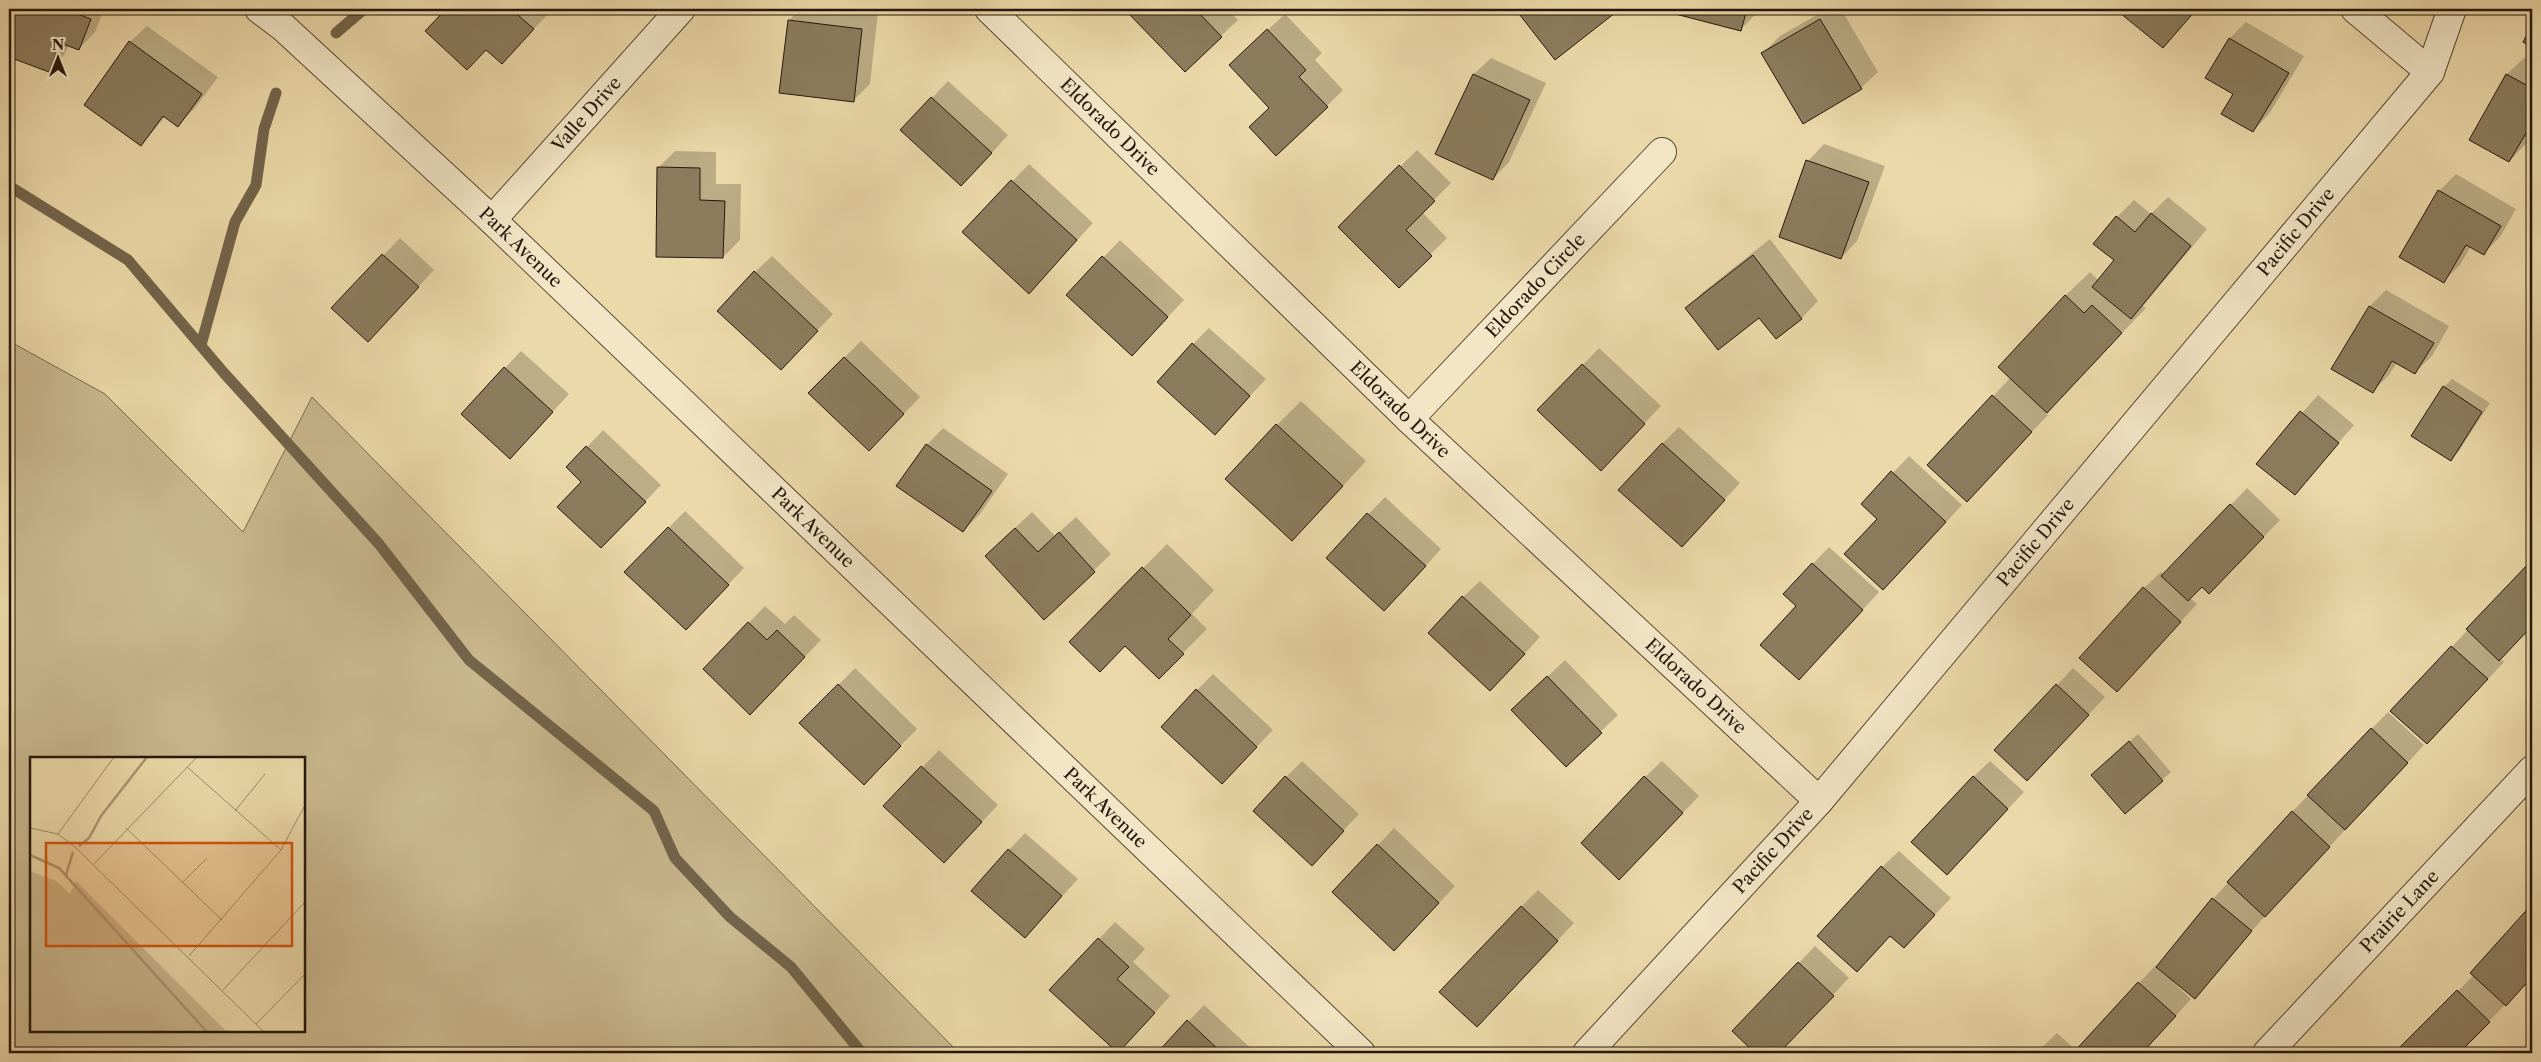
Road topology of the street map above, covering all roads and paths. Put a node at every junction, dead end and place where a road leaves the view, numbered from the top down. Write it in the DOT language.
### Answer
graph roads {
  1 [pos="259,9"];
  2 [pos="681,9"];
  3 [pos="989,9"];
  4 [pos="2355,9"];
  5 [pos="2452,9"];
  6 [pos="2430,72"];
  7 [pos="1662,152"];
  8 [pos="492,220"];
  9 [pos="1409,419"];
  10 [pos="2532,770"];
  11 [pos="1819,801"];
  12 [pos="1361,1053"];
  13 [pos="1587,1053"];
  14 [pos="2267,1053"];
  1 -- 8 [label="street, Park Avenue"];
  2 -- 8 [label="street, Valle Drive"];
  3 -- 9 [label="street, Eldorado Drive"];
  4 -- 6 [label="street"];
  5 -- 6 [label="street, Pacific Drive"];
  6 -- 11 [label="street, Pacific Drive"];
  7 -- 9 [label="street, Eldorado Circle"];
  8 -- 12 [label="street, Park Avenue"];
  9 -- 11 [label="street, Eldorado Drive"];
  10 -- 14 [label="street, Prairie Lane"];
  11 -- 13 [label="street, Pacific Drive"];
}
